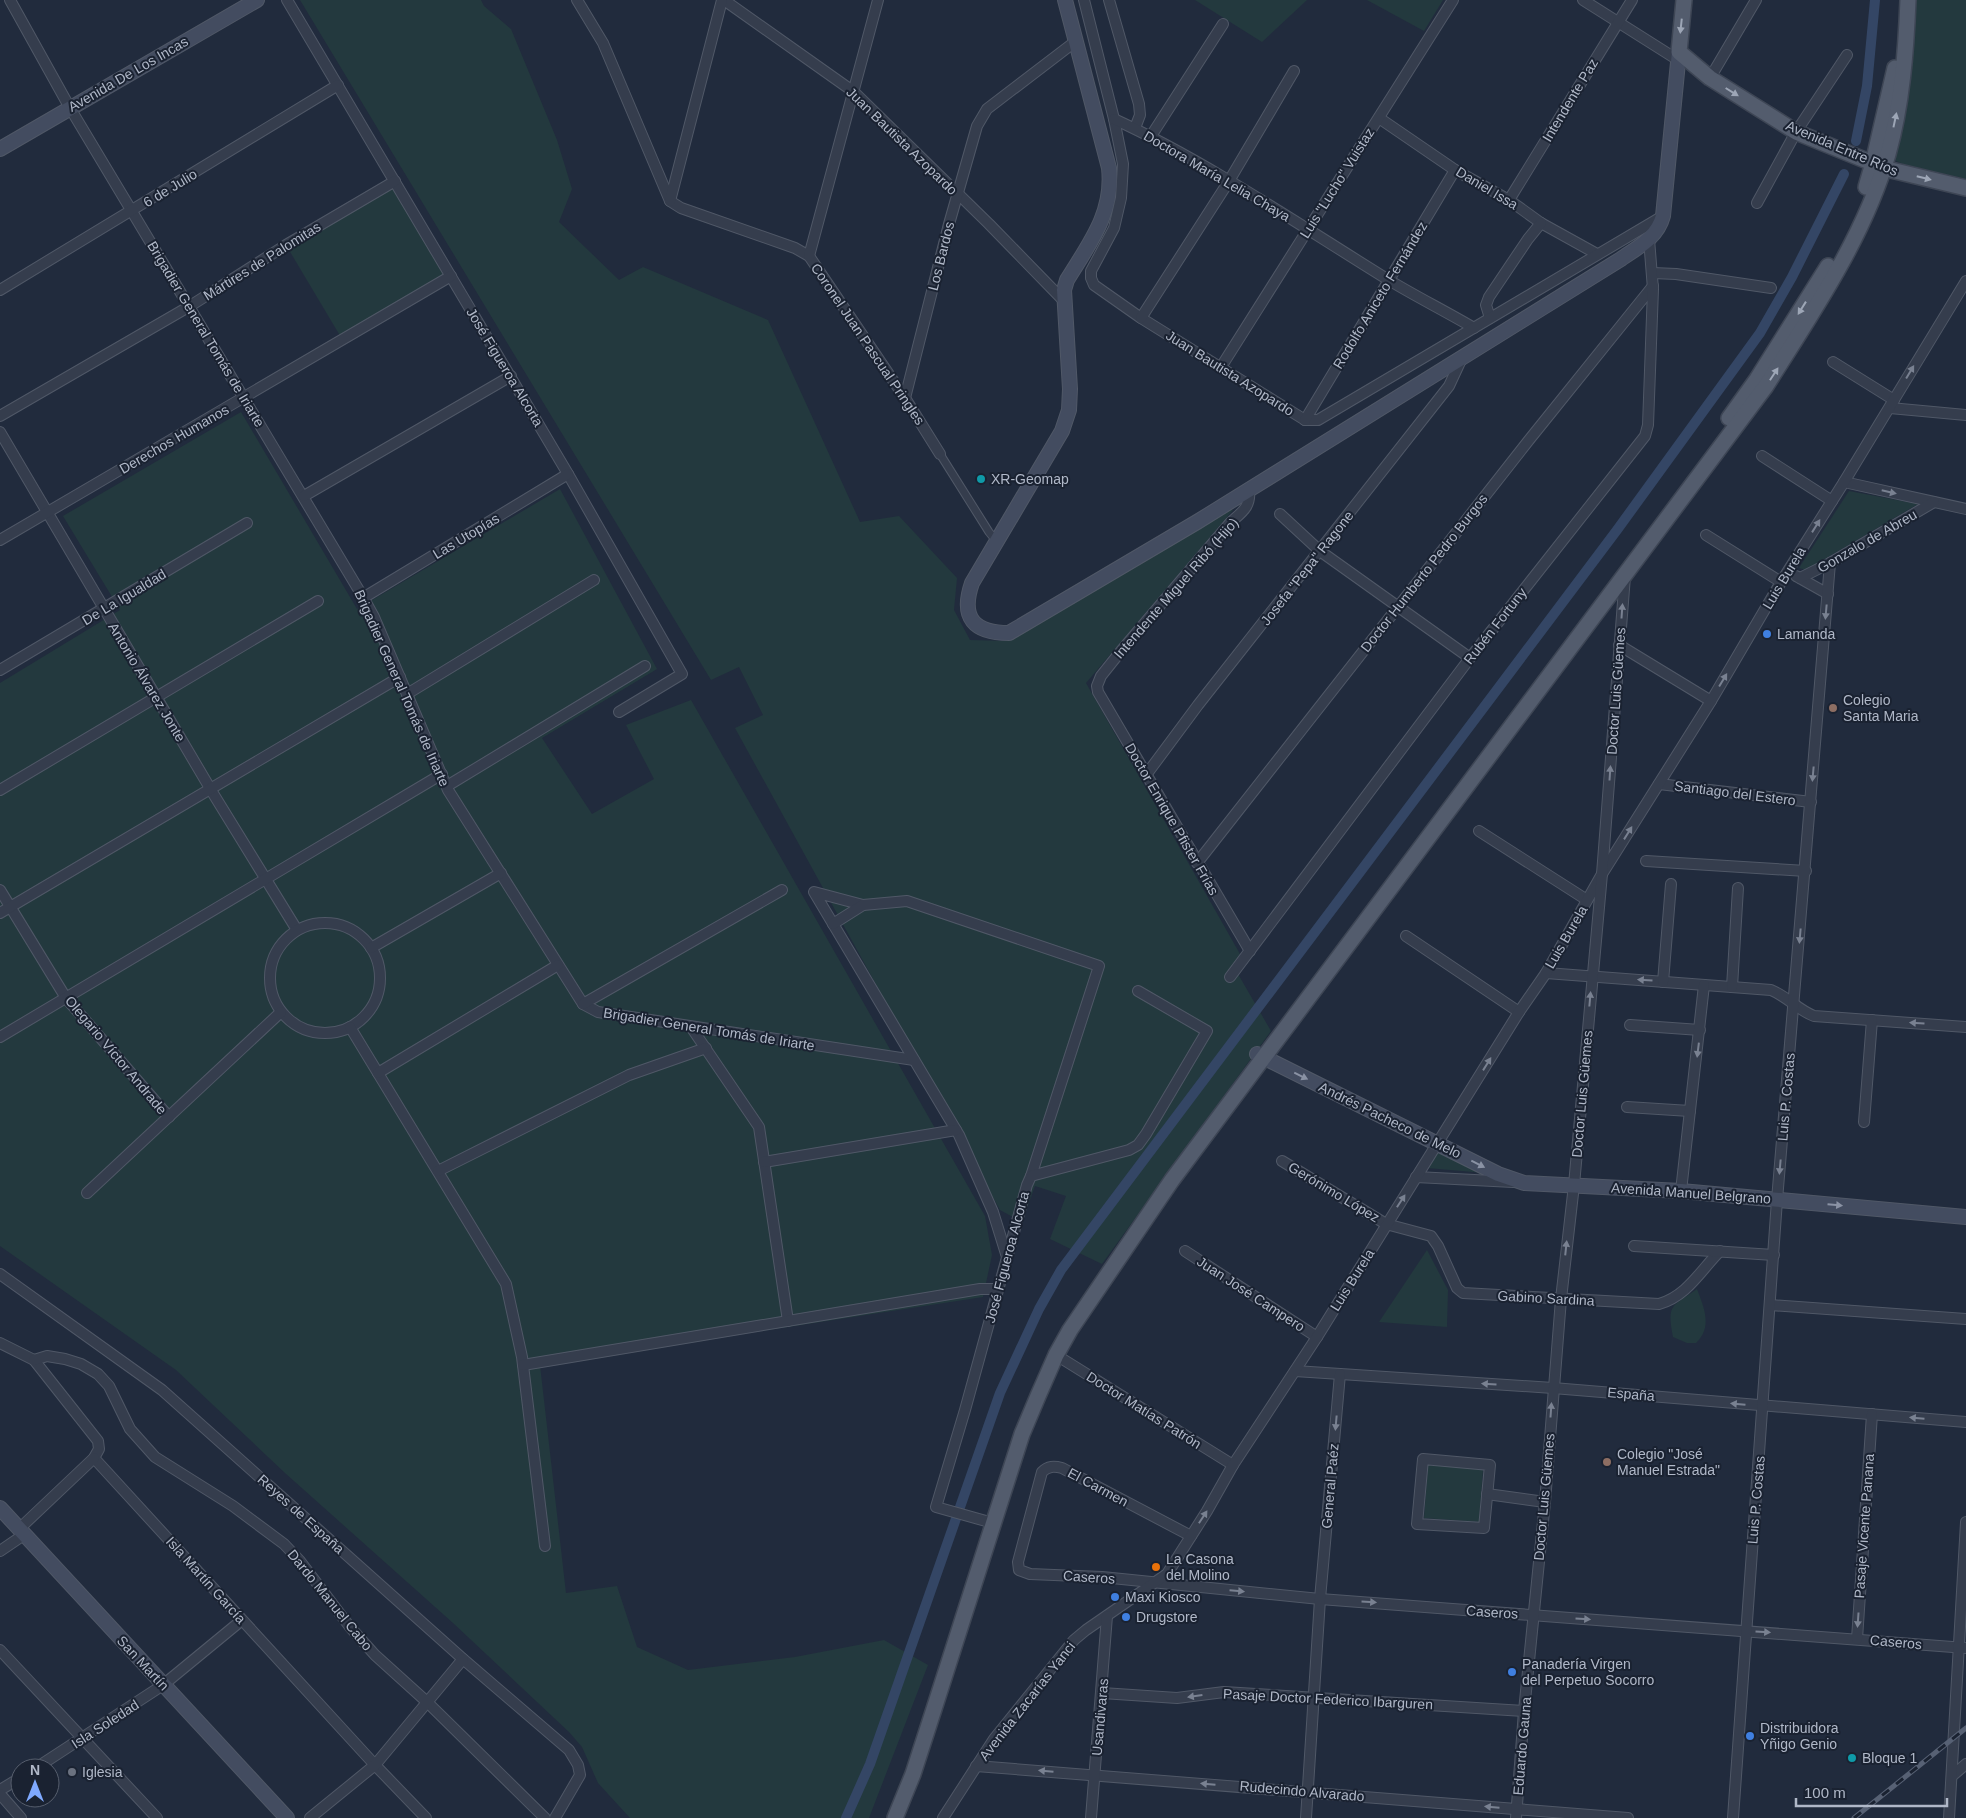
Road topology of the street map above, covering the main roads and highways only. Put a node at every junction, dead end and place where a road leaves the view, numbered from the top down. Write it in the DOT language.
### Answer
graph roads {
  1 [pos="257,0"];
  2 [pos="1065,0"];
  3 [pos="1684,0"];
  4 [pos="1899,0"];
  5 [pos="1908,0"];
  6 [pos="1678,56"];
  7 [pos="0,150"];
  8 [pos="1878,165"];
  9 [pos="1966,188"];
  10 [pos="1260,1055"];
  11 [pos="1524,1183"];
  12 [pos="1966,1217"];
  13 [pos="0,1508"];
  14 [pos="990,1522"];
  15 [pos="287,1818"];
  16 [pos="886,1818"];
  17 [pos="895,1818"];
  1 -- 7 [label="main road, Avenida De Los Incas"];
  2 -- 6 [label="main road"];
  3 -- 6 [label="main road, one-way"];
  4 -- 8 [label="main road"];
  8 -- 5 [label="main road, one-way"];
  6 -- 8 [label="main road, Avenida Entre Ríos, one-way"];
  8 -- 9 [label="main road, Avenida Entre Ríos, one-way"];
  8 -- 10 [label="main road, one-way"];
  10 -- 8 [label="main road, one-way"];
  10 -- 11 [label="main road, Andrés Pacheco de Melo, one-way"];
  10 -- 14 [label="main road"];
  10 -- 14 [label="main road"];
  11 -- 12 [label="main road, Avenida Manuel Belgrano, one-way"];
  13 -- 15 [label="main road, San Martín"];
  14 -- 16 [label="main road"];
  14 -- 17 [label="main road"];
}
